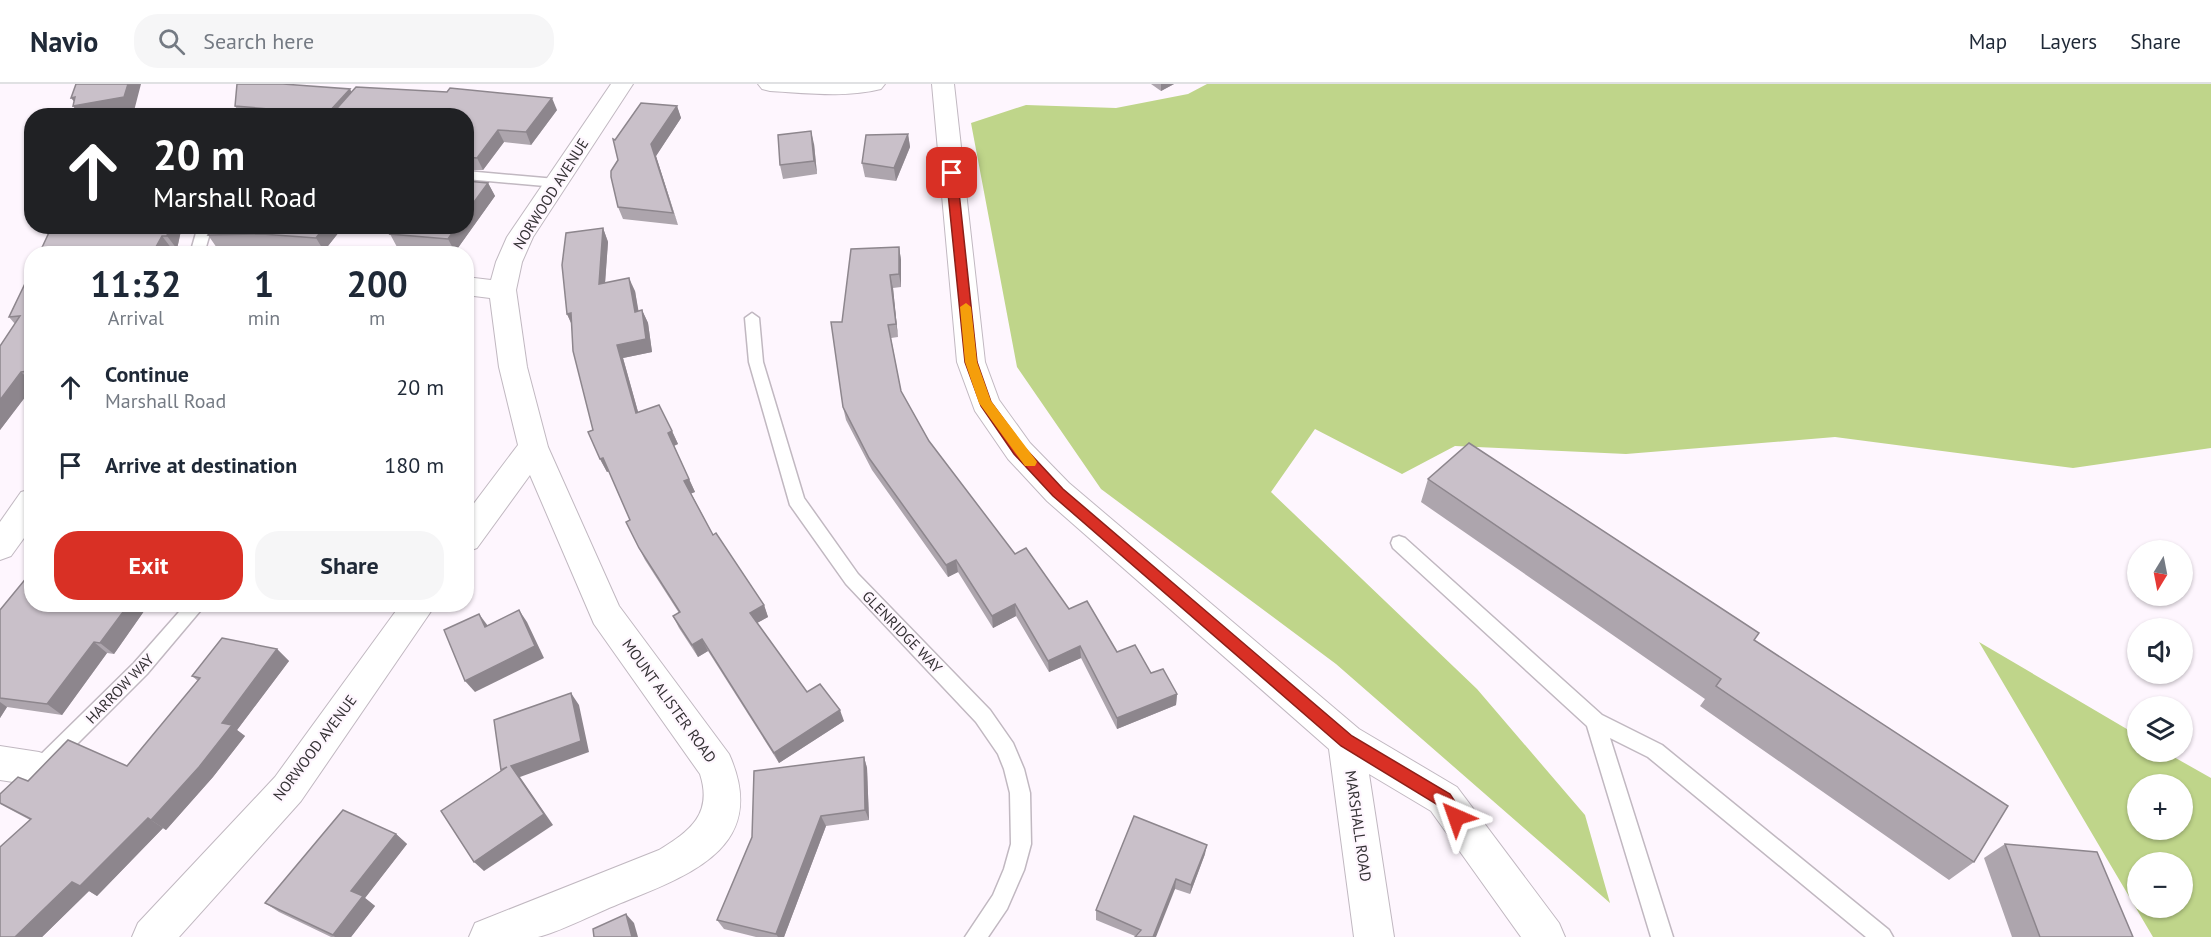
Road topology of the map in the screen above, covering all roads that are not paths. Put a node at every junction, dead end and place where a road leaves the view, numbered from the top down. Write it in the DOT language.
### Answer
graph roads {
  1 [pos="622,84"];
  2 [pos="770,84"];
  3 [pos="873,84"];
  4 [pos="943,84"];
  5 [pos="474,176"];
  6 [pos="556,183"];
  7 [pos="474,287"];
  8 [pos="502,290"];
  9 [pos="752,318"];
  10 [pos="533,447"];
  11 [pos="24,512"];
  12 [pos="474,528"];
  13 [pos="1399,543"];
  14 [pos="0,547"];
  15 [pos="191,612"];
  16 [pos="414,612"];
  17 [pos="1595,721"];
  18 [pos="1346,741"];
  19 [pos="0,763"];
  20 [pos="39,769"];
  21 [pos="152,937"];
  22 [pos="489,937"];
  23 [pos="976,937"];
  24 [pos="1374,937"];
  25 [pos="1545,937"];
  26 [pos="1662,937"];
  27 [pos="1882,937"];
  1 -- 6 [label="street, NORWOOD AVENUE"];
  2 -- 3 [label="main road"];
  4 -- 18 [label="street"];
  5 -- 6 [label="lane"];
  6 -- 8 [label="street, NORWOOD AVENUE"];
  7 -- 8 [label="street"];
  8 -- 10 [label="street, NORWOOD AVENUE"];
  9 -- 23 [label="lane, GLENRIDGE WAY"];
  10 -- 12 [label="street"];
  10 -- 22 [label="street, MOUNT ALISTER ROAD"];
  11 -- 14 [label="street"];
  13 -- 17 [label="lane"];
  15 -- 20 [label="lane, HARROW WAY"];
  16 -- 21 [label="street, NORWOOD AVENUE"];
  17 -- 26 [label="lane"];
  17 -- 27 [label="lane"];
  18 -- 24 [label="street, MARSHALL ROAD"];
  18 -- 25 [label="street"];
  19 -- 20 [label="street"];
}
